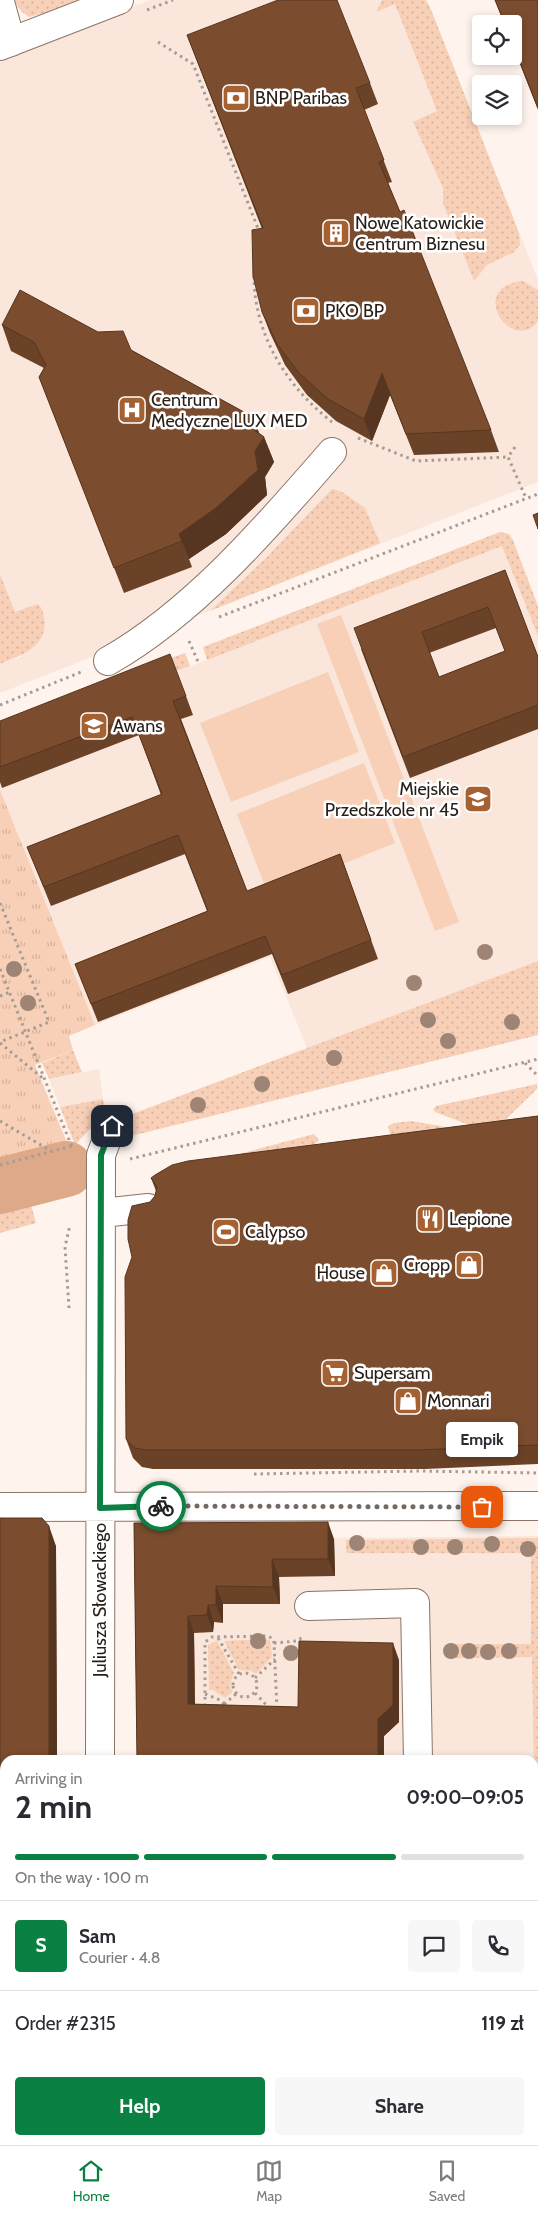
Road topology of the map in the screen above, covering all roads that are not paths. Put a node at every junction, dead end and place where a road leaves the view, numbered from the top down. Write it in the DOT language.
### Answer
graph roads {
  1 [pos="119,0"];
  2 [pos="0,2"];
  3 [pos="6,44"];
  4 [pos="341,438"];
  5 [pos="108,661"];
  6 [pos="112,1126"];
  7 [pos="148,1208"];
  8 [pos="102,1213"];
  9 [pos="538,1506"];
  10 [pos="0,1507"];
  11 [pos="100,1508"];
  12 [pos="309,1606"];
  13 [pos="100,1755"];
  14 [pos="418,1755"];
  1 -- 3 [label="street"];
  2 -- 3 [label="street"];
  4 -- 5 [label="street"];
  6 -- 8 [label="street, Juliusza Słowackiego"];
  7 -- 8 [label="street"];
  8 -- 11 [label="street, Juliusza Słowackiego"];
  9 -- 11 [label="street"];
  10 -- 11 [label="street"];
  11 -- 13 [label="street, Juliusza Słowackiego"];
  12 -- 14 [label="street"];
}
